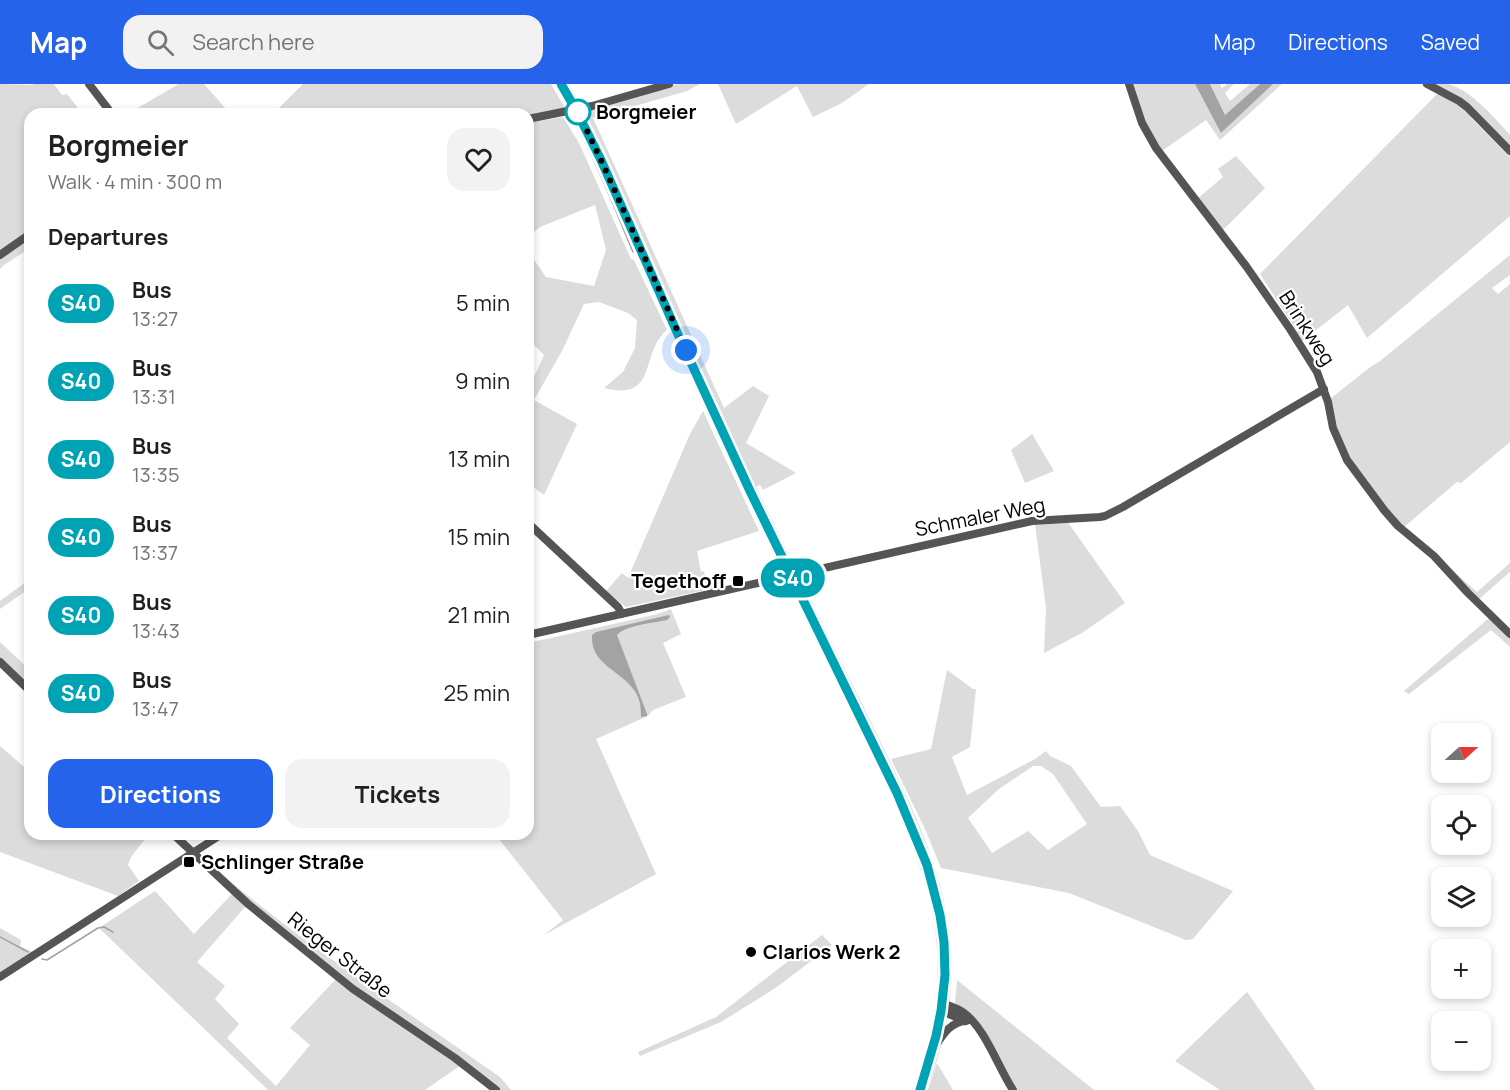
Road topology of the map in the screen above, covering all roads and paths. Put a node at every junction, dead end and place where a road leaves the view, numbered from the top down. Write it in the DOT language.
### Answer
graph roads {
  1 [pos="89,84"];
  2 [pos="561,84"];
  3 [pos="669,84"];
  4 [pos="1129,84"];
  5 [pos="1427,84"];
  6 [pos="107,108"];
  7 [pos="576,110"];
  8 [pos="534,118"];
  9 [pos="1510,152"];
  10 [pos="24,238"];
  11 [pos="0,255"];
  12 [pos="1324,389"];
  13 [pos="534,529"];
  14 [pos="791,575"];
  15 [pos="622,614"];
  16 [pos="534,634"];
  17 [pos="1510,634"];
  18 [pos="0,662"];
  19 [pos="24,685"];
  20 [pos="179,840"];
  21 [pos="213,840"];
  22 [pos="192,853"];
  23 [pos="0,977"];
  24 [pos="941,1007"];
  25 [pos="969,1021"];
  26 [pos="932,1050"];
  27 [pos="496,1090"];
  28 [pos="920,1090"];
  29 [pos="1012,1090"];
  1 -- 6 [label="street"];
  2 -- 7 [label="main road"];
  3 -- 7 [label="street"];
  4 -- 12 [label="street, Brinkweg"];
  5 -- 9 [label="street"];
  7 -- 8 [label="street"];
  7 -- 14 [label="main road"];
  10 -- 11 [label="street"];
  12 -- 14 [label="street, Schmaler Weg"];
  12 -- 17 [label="street, Brinkweg"];
  13 -- 15 [label="street"];
  14 -- 15 [label="street"];
  14 -- 24 [label="main road"];
  15 -- 16 [label="street"];
  18 -- 19 [label="street"];
  20 -- 22 [label="street, Rieger Straße"];
  21 -- 22 [label="street"];
  22 -- 23 [label="street"];
  22 -- 27 [label="street, Rieger Straße"];
  24 -- 25 [label="street"];
  24 -- 26 [label="main road"];
  25 -- 26 [label="street"];
  25 -- 29 [label="street"];
  26 -- 28 [label="main road"];
}
